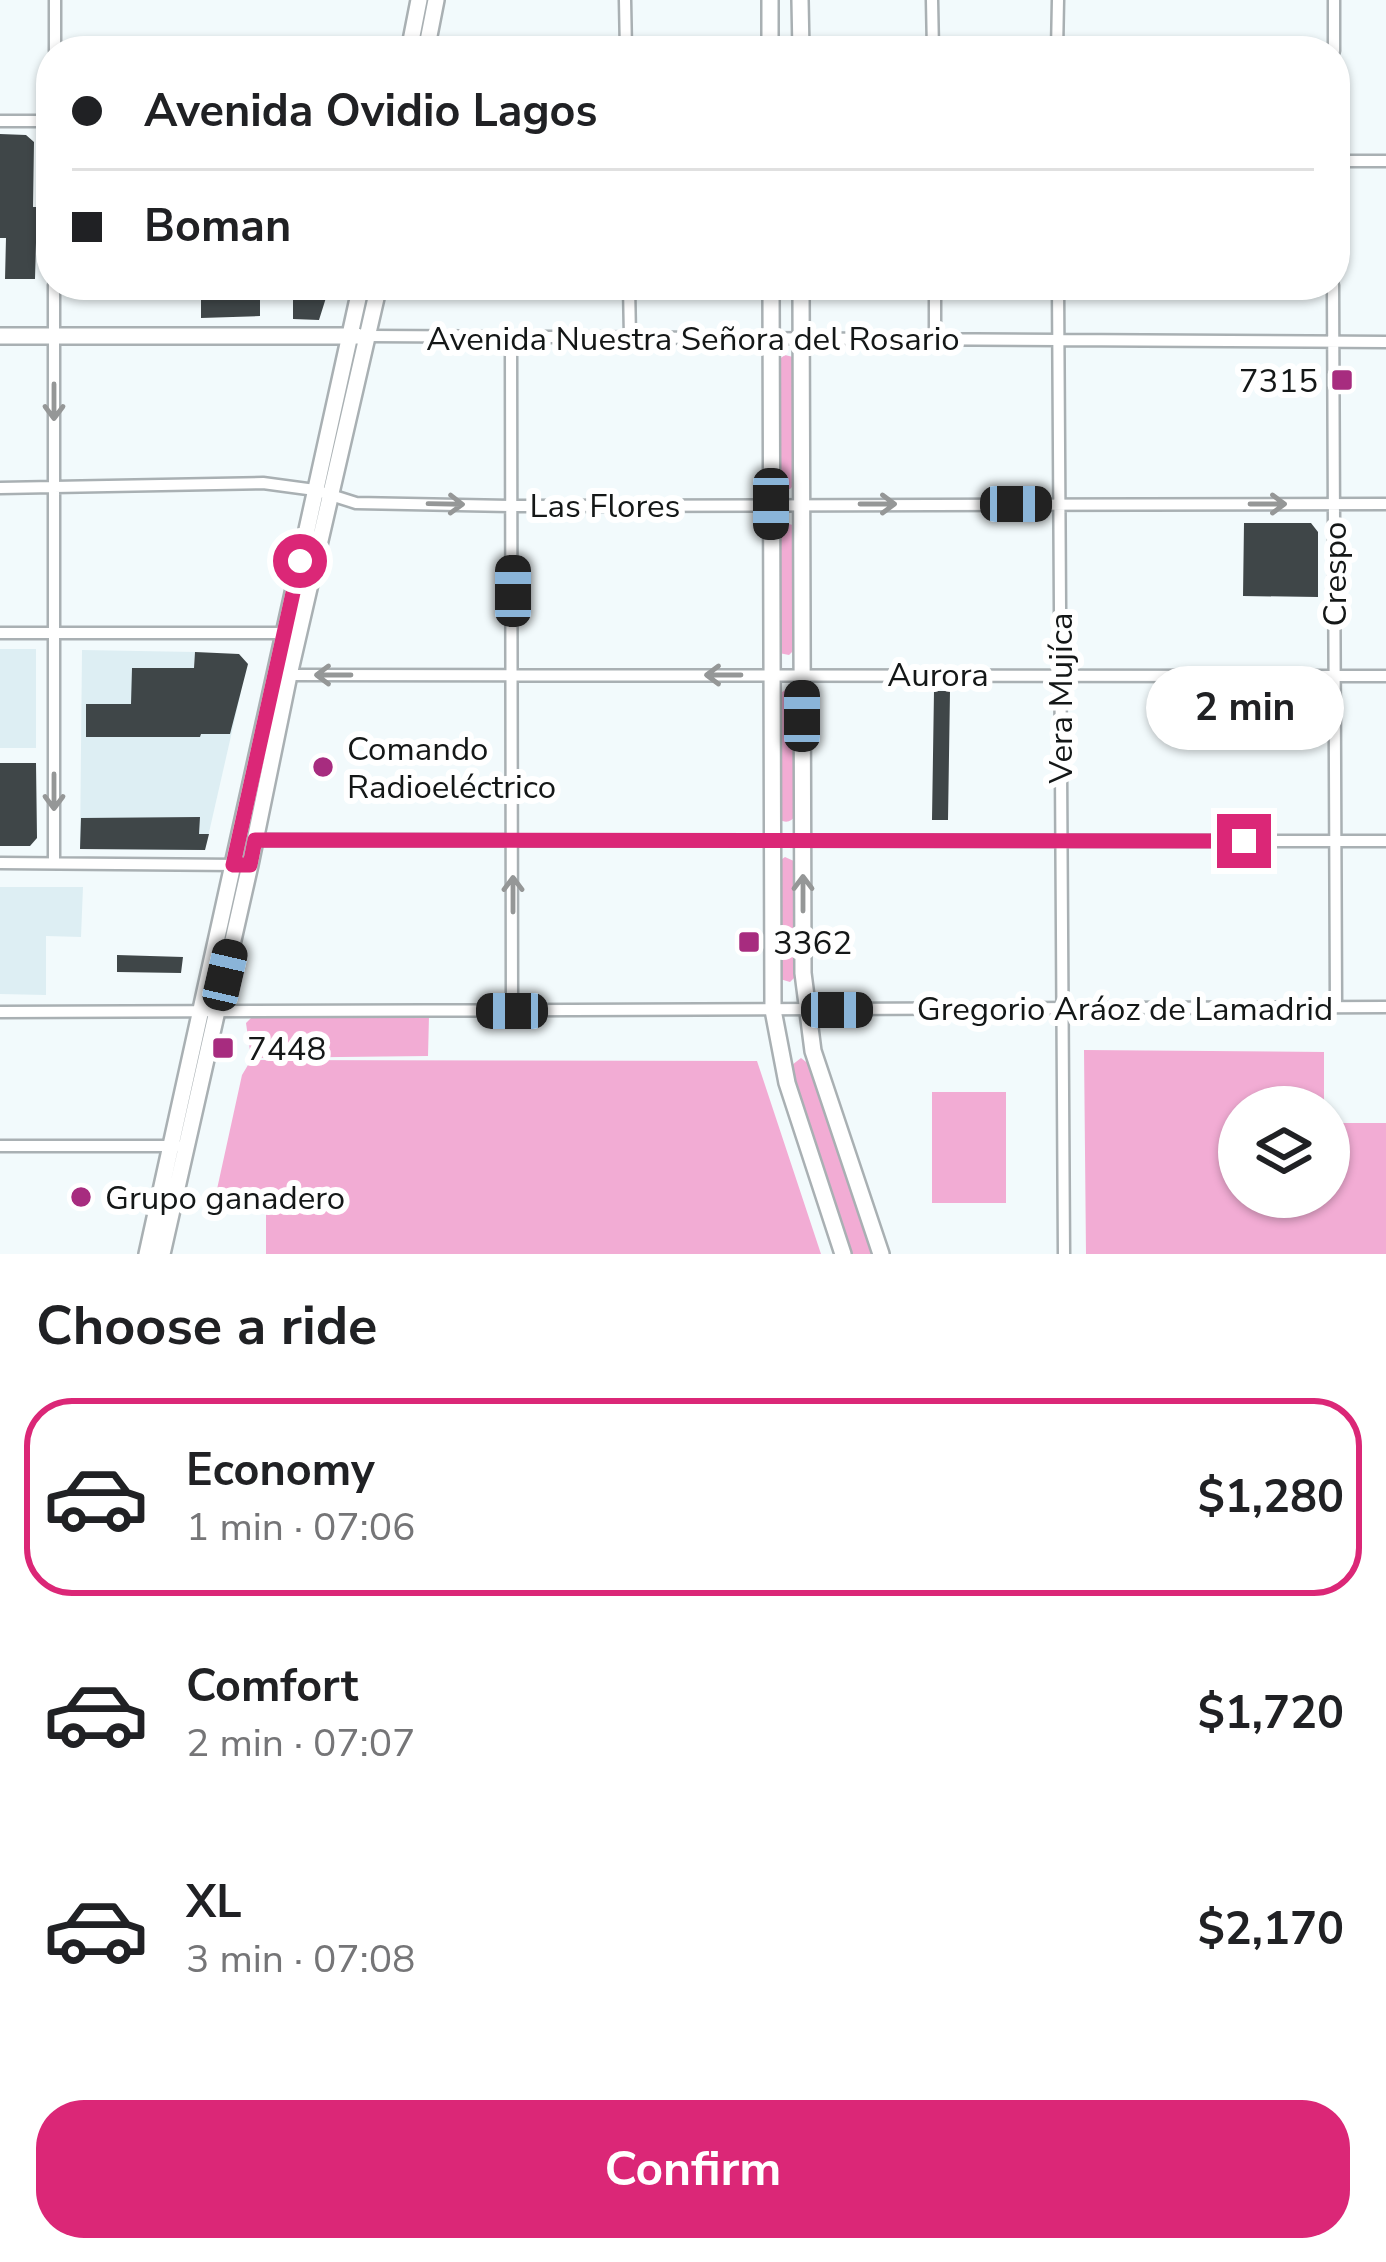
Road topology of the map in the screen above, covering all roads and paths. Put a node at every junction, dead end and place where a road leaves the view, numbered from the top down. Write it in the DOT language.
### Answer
graph roads {
  1 [pos="55,0"];
  2 [pos="419,0"];
  3 [pos="436,0"];
  4 [pos="626,0"];
  5 [pos="770,0"];
  6 [pos="800,0"];
  7 [pos="932,0"];
  8 [pos="1058,0"];
  9 [pos="1334,0"];
  10 [pos="55,36"];
  11 [pos="412,36"];
  12 [pos="429,36"];
  13 [pos="626,36"];
  14 [pos="770,36"];
  15 [pos="800,36"];
  16 [pos="933,36"];
  17 [pos="1058,36"];
  18 [pos="1334,36"];
  19 [pos="0,121"];
  20 [pos="36,121"];
  21 [pos="1350,161"];
  22 [pos="1386,161"];
  23 [pos="55,300"];
  24 [pos="361,300"];
  25 [pos="373,300"];
  26 [pos="629,300"];
  27 [pos="770,300"];
  28 [pos="801,300"];
  29 [pos="935,300"];
  30 [pos="1058,300"];
  31 [pos="1334,300"];
  32 [pos="55,336"];
  33 [pos="360,336"];
  34 [pos="0,337"];
  35 [pos="512,337"];
  36 [pos="630,338"];
  37 [pos="770,339"];
  38 [pos="801,340"];
  39 [pos="935,340"];
  40 [pos="1059,341"];
  41 [pos="1333,342"];
  42 [pos="1386,342"];
  43 [pos="0,488"];
  44 [pos="54,488"];
  45 [pos="322,493"];
  46 [pos="1059,503"];
  47 [pos="771,504"];
  48 [pos="802,504"];
  49 [pos="1386,504"];
  50 [pos="1333,505"];
  51 [pos="512,506"];
  52 [pos="0,633"];
  53 [pos="54,633"];
  54 [pos="291,633"];
  55 [pos="802,674"];
  56 [pos="1060,674"];
  57 [pos="282,675"];
  58 [pos="771,675"];
  59 [pos="513,676"];
  60 [pos="1386,676"];
  61 [pos="1334,677"];
  62 [pos="255,840"];
  63 [pos="513,840"];
  64 [pos="771,841"];
  65 [pos="803,841"];
  66 [pos="1061,841"];
  67 [pos="1336,841"];
  68 [pos="1386,841"];
  69 [pos="0,862"];
  70 [pos="54,863"];
  71 [pos="242,865"];
  72 [pos="1336,1007"];
  73 [pos="1386,1007"];
  74 [pos="1062,1009"];
  75 [pos="773,1010"];
  76 [pos="806,1010"];
  77 [pos="512,1011"];
  78 [pos="0,1012"];
  79 [pos="209,1012"];
  80 [pos="0,1146"];
  81 [pos="179,1146"];
  82 [pos="147,1254"];
  83 [pos="162,1254"];
  84 [pos="843,1254"];
  85 [pos="881,1254"];
  86 [pos="1064,1254"];
  1 -- 10 [label="street"];
  2 -- 11 [label="street"];
  3 -- 12 [label="street"];
  4 -- 13 [label="street"];
  5 -- 14 [label="street"];
  6 -- 15 [label="street"];
  7 -- 16 [label="street"];
  8 -- 17 [label="street"];
  9 -- 18 [label="street"];
  19 -- 20 [label="street"];
  21 -- 22 [label="street"];
  23 -- 32 [label="street"];
  24 -- 33 [label="street"];
  25 -- 33 [label="street"];
  26 -- 36 [label="street"];
  27 -- 37 [label="street"];
  28 -- 38 [label="street"];
  29 -- 39 [label="street"];
  30 -- 40 [label="street, Vera Mujíca"];
  31 -- 41 [label="street, Crespo"];
  32 -- 33 [label="street, Avenida Nuestra Señora del Rosario"];
  32 -- 34 [label="street, Avenida Nuestra Señora del Rosario"];
  32 -- 44 [label="street, one-way"];
  33 -- 35 [label="street, Avenida Nuestra Señora del Rosario"];
  33 -- 45 [label="street"];
  35 -- 36 [label="street, Avenida Nuestra Señora del Rosario"];
  35 -- 51 [label="street"];
  36 -- 37 [label="street, Avenida Nuestra Señora del Rosario"];
  37 -- 38 [label="street, Avenida Nuestra Señora del Rosario"];
  37 -- 47 [label="street"];
  38 -- 39 [label="street, Avenida Nuestra Señora del Rosario"];
  38 -- 48 [label="street"];
  39 -- 40 [label="street, Avenida Nuestra Señora del Rosario"];
  40 -- 41 [label="street, Avenida Nuestra Señora del Rosario"];
  40 -- 46 [label="street, Vera Mujíca"];
  41 -- 42 [label="street, Avenida Nuestra Señora del Rosario"];
  41 -- 50 [label="street, Crespo"];
  43 -- 44 [label="street, Las Flores"];
  44 -- 45 [label="street, Las Flores"];
  44 -- 53 [label="street"];
  45 -- 51 [label="street, Las Flores, one-way"];
  45 -- 54 [label="street"];
  48 -- 46 [label="street, Las Flores, one-way"];
  46 -- 50 [label="street, Las Flores, one-way"];
  46 -- 56 [label="street, Vera Mujíca"];
  47 -- 48 [label="street, Las Flores"];
  47 -- 51 [label="street, Las Flores"];
  47 -- 58 [label="street"];
  48 -- 55 [label="street"];
  49 -- 50 [label="street, Las Flores"];
  50 -- 61 [label="street, Crespo"];
  51 -- 59 [label="street"];
  52 -- 53 [label="street"];
  53 -- 54 [label="street"];
  53 -- 70 [label="street, one-way"];
  54 -- 57 [label="street"];
  55 -- 56 [label="street, Aurora"];
  55 -- 58 [label="street, Aurora"];
  55 -- 65 [label="street"];
  56 -- 61 [label="street, Aurora"];
  56 -- 66 [label="street, Vera Mujíca"];
  59 -- 57 [label="street, Aurora, one-way"];
  57 -- 62 [label="street"];
  57 -- 71 [label="street"];
  58 -- 59 [label="street, Aurora, one-way"];
  58 -- 64 [label="street"];
  59 -- 63 [label="street"];
  60 -- 61 [label="street, Aurora"];
  61 -- 67 [label="street, Crespo"];
  62 -- 63 [label="street"];
  62 -- 71 [label="street"];
  63 -- 64 [label="street"];
  77 -- 63 [label="street, one-way"];
  64 -- 65 [label="street"];
  64 -- 75 [label="street"];
  65 -- 66 [label="street"];
  76 -- 65 [label="street, one-way"];
  66 -- 67 [label="street"];
  66 -- 74 [label="street, Vera Mujíca"];
  67 -- 68 [label="street"];
  67 -- 72 [label="street, Crespo"];
  69 -- 70 [label="street"];
  70 -- 71 [label="street"];
  71 -- 79 [label="street"];
  72 -- 73 [label="street, Gregorio Aráoz de Lamadrid"];
  72 -- 74 [label="street, Gregorio Aráoz de Lamadrid"];
  74 -- 76 [label="street, Gregorio Aráoz de Lamadrid"];
  74 -- 86 [label="street, Vera Mujíca"];
  75 -- 76 [label="street, Gregorio Aráoz de Lamadrid"];
  75 -- 77 [label="street, Gregorio Aráoz de Lamadrid"];
  75 -- 84 [label="street"];
  76 -- 85 [label="street"];
  77 -- 79 [label="street, Gregorio Aráoz de Lamadrid"];
  78 -- 79 [label="street, Gregorio Aráoz de Lamadrid"];
  79 -- 81 [label="street"];
  80 -- 81 [label="street"];
  81 -- 82 [label="street"];
  81 -- 83 [label="street"];
}
